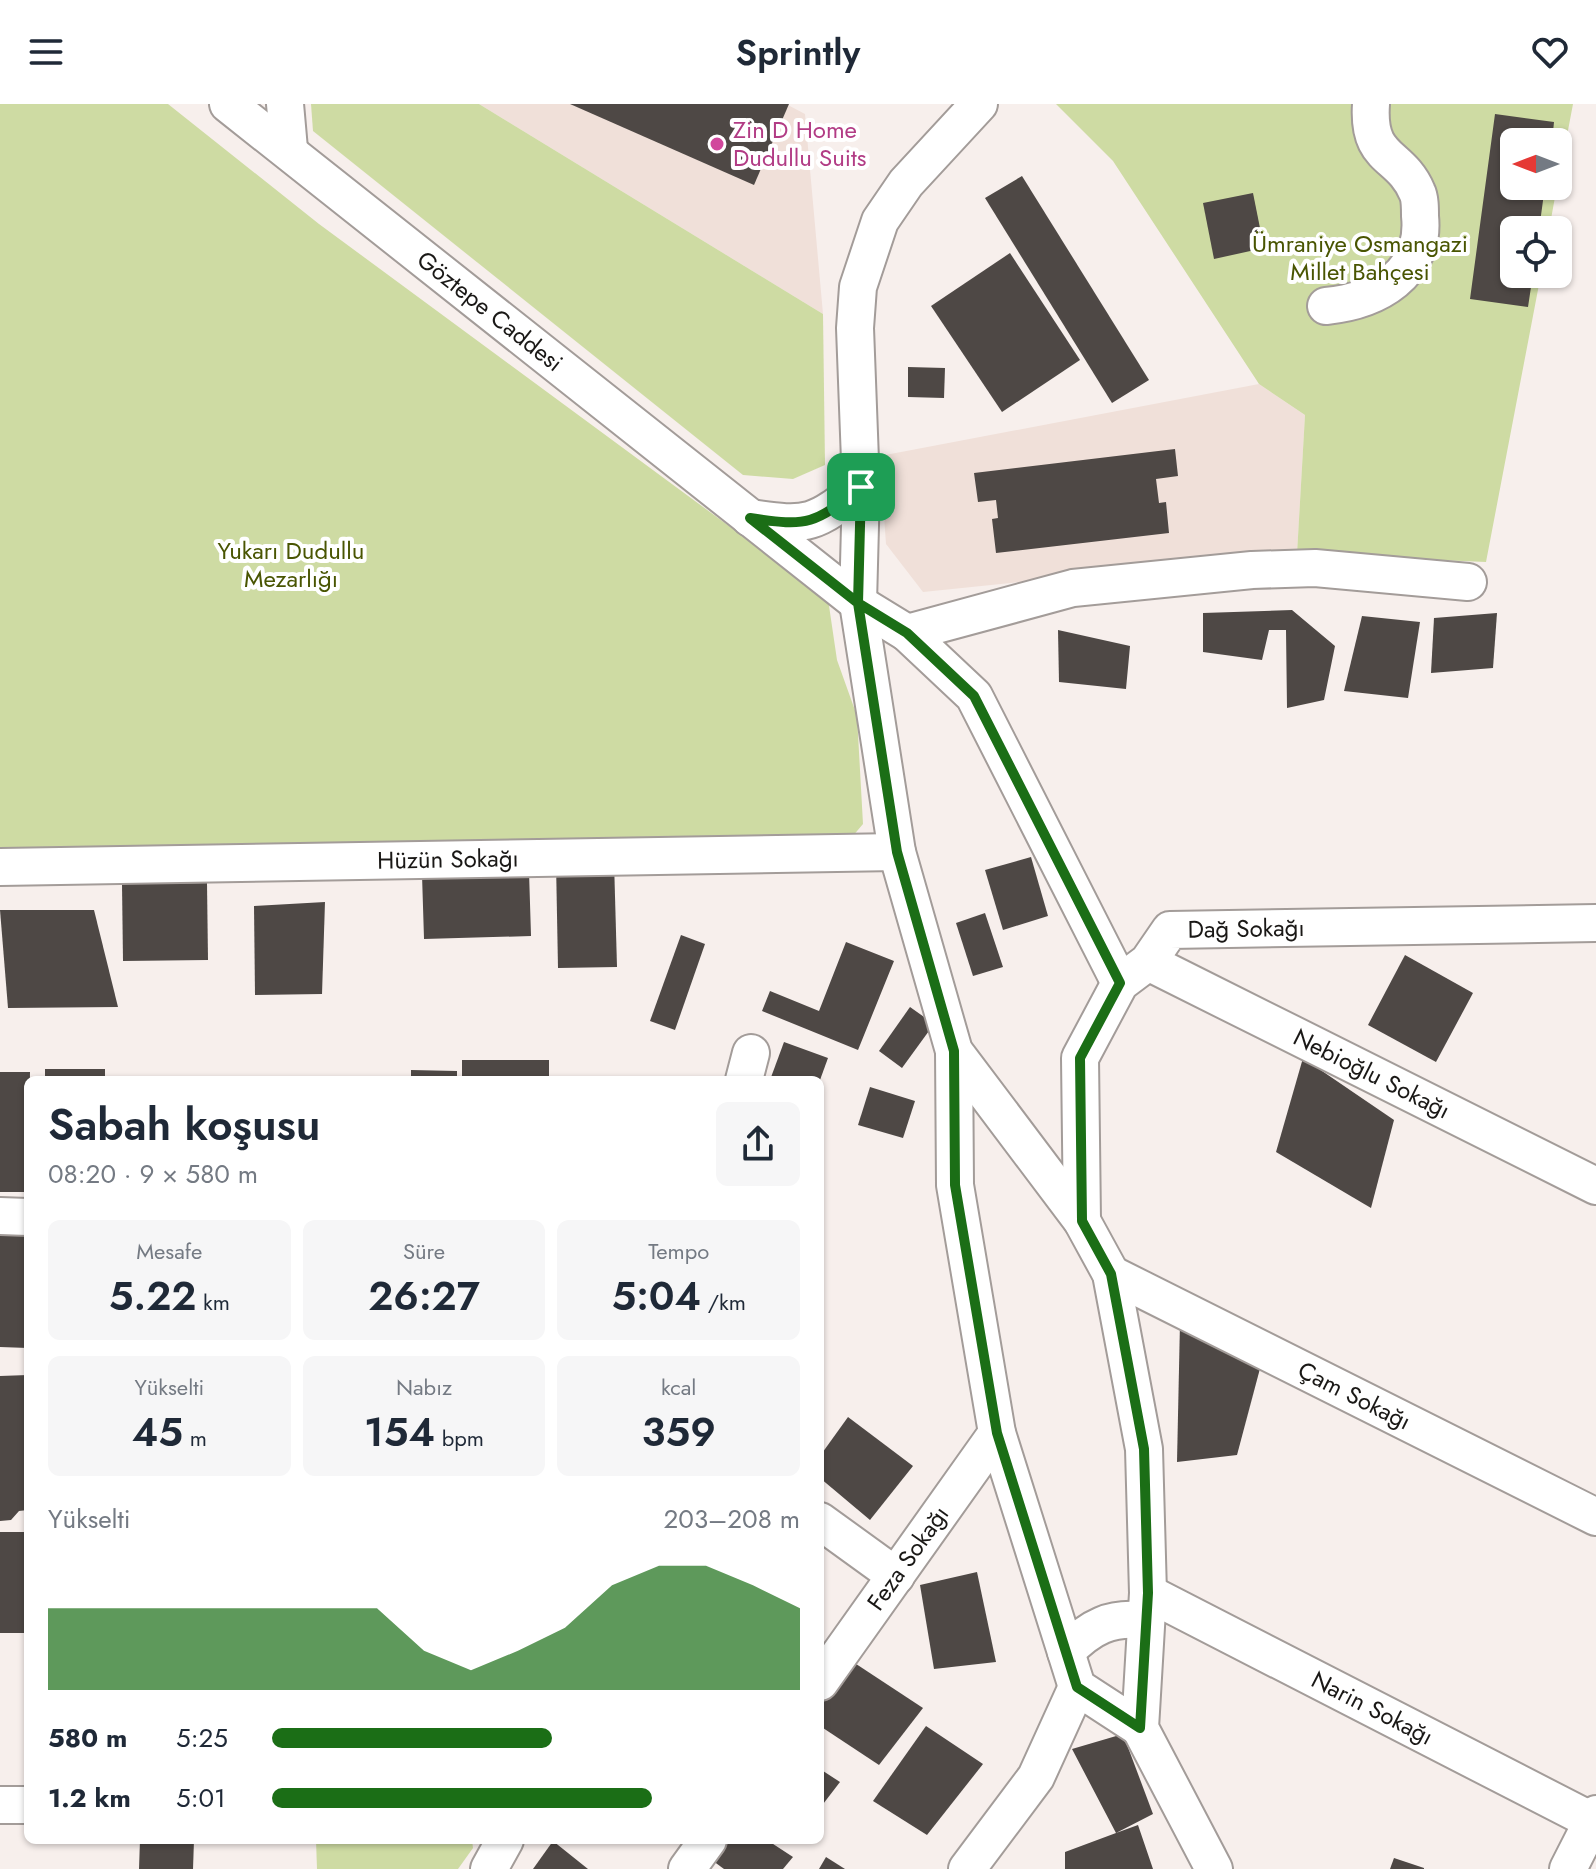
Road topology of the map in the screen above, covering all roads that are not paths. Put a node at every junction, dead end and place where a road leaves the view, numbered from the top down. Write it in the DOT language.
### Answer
graph roads {
  1 [pos="228,104"];
  2 [pos="285,104"];
  3 [pos="979,104"];
  4 [pos="1371,104"];
  5 [pos="289,149"];
  6 [pos="1326,306"];
  7 [pos="861,487"];
  8 [pos="750,518"];
  9 [pos="1468,582"];
  10 [pos="858,603"];
  11 [pos="907,633"];
  12 [pos="897,852"];
  13 [pos="0,867"];
  14 [pos="1596,921"];
  15 [pos="1134,972"];
  16 [pos="954,1051"];
  17 [pos="1596,1186"];
  18 [pos="0,1216"];
  19 [pos="24,1217"];
  20 [pos="1082,1221"];
  21 [pos="1111,1274"];
  22 [pos="997,1433"];
  23 [pos="1596,1517"];
  24 [pos="824,1524"];
  25 [pos="896,1576"];
  26 [pos="1147,1607"];
  27 [pos="1066,1652"];
  28 [pos="824,1676"];
  29 [pos="1077,1687"];
  30 [pos="1140,1728"];
  31 [pos="0,1805"];
  32 [pos="24,1805"];
  33 [pos="1595,1820"];
  34 [pos="503,1844"];
  35 [pos="705,1844"];
  36 [pos="489,1869"];
  37 [pos="687,1869"];
  38 [pos="967,1869"];
  39 [pos="1214,1869"];
  40 [pos="1568,1869"];
  1 -- 5 [label="street, Göztepe Caddesi"];
  2 -- 5 [label="street"];
  3 -- 7 [label="street"];
  4 -- 6 [label="street"];
  5 -- 8 [label="street, Göztepe Caddesi"];
  7 -- 8 [label="street"];
  7 -- 10 [label="street"];
  8 -- 10 [label="street, Göztepe Caddesi"];
  9 -- 11 [label="street"];
  10 -- 11 [label="street, Göztepe Caddesi"];
  10 -- 12 [label="street"];
  11 -- 15 [label="street, Göztepe Caddesi"];
  12 -- 13 [label="street, Hüzün Sokağı"];
  12 -- 16 [label="street"];
  14 -- 15 [label="street, Dağ Sokağı"];
  15 -- 17 [label="street, Nebioğlu Sokağı"];
  15 -- 20 [label="street, Dağ Sokağı"];
  16 -- 20 [label="street"];
  16 -- 22 [label="street"];
  18 -- 19 [label="street"];
  20 -- 21 [label="street"];
  21 -- 23 [label="street, Çam Sokağı"];
  21 -- 26 [label="street"];
  22 -- 25 [label="street, Feza Sokağı"];
  22 -- 27 [label="street"];
  24 -- 25 [label="street"];
  25 -- 28 [label="street, Feza Sokağı"];
  26 -- 27 [label="street"];
  26 -- 30 [label="street"];
  26 -- 33 [label="street, Narin Sokağı"];
  27 -- 29 [label="street"];
  29 -- 30 [label="street"];
  29 -- 38 [label="street"];
  30 -- 39 [label="street"];
  31 -- 32 [label="street"];
  33 -- 40 [label="street"];
  34 -- 36 [label="street"];
  35 -- 37 [label="street"];
}
